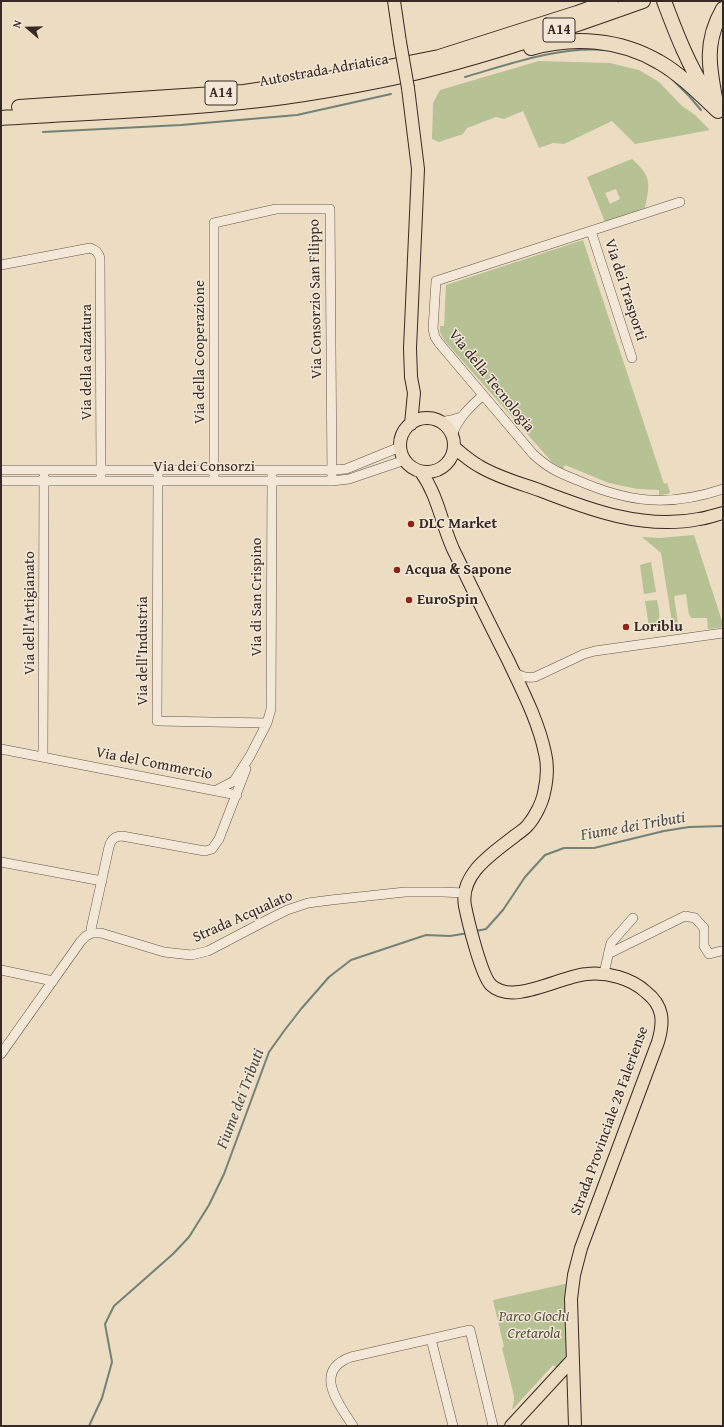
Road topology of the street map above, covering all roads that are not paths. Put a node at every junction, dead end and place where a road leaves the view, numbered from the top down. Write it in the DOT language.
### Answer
graph roads {
  1 [pos="394,1"];
  2 [pos="583,1"];
  3 [pos="611,1"];
  4 [pos="642,1"];
  5 [pos="664,1"];
  6 [pos="723,9"];
  7 [pos="477,56"];
  8 [pos="438,57"];
  9 [pos="1,108"];
  10 [pos="721,114"];
  11 [pos="1,118"];
  12 [pos="680,202"];
  13 [pos="214,223"];
  14 [pos="591,231"];
  15 [pos="1,265"];
  16 [pos="632,358"];
  17 [pos="414,393"];
  18 [pos="483,395"];
  19 [pos="461,417"];
  20 [pos="427,418"];
  21 [pos="441,422"];
  22 [pos="411,424"];
  23 [pos="452,435"];
  24 [pos="400,447"];
  25 [pos="455,448"];
  26 [pos="405,460"];
  27 [pos="443,467"];
  28 [pos="480,467"];
  29 [pos="1,470"];
  30 [pos="44,470"];
  31 [pos="101,470"];
  32 [pos="158,470"];
  33 [pos="215,470"];
  34 [pos="272,470"];
  35 [pos="332,470"];
  36 [pos="420,472"];
  37 [pos="1,481"];
  38 [pos="44,481"];
  39 [pos="101,481"];
  40 [pos="158,481"];
  41 [pos="214,481"];
  42 [pos="272,481"];
  43 [pos="332,481"];
  44 [pos="723,489"];
  45 [pos="434,494"];
  46 [pos="723,513"];
  47 [pos="723,633"];
  48 [pos="529,682"];
  49 [pos="267,723"];
  50 [pos="1,749"];
  51 [pos="250,756"];
  52 [pos="43,757"];
  53 [pos="234,782"];
  54 [pos="217,790"];
  55 [pos="235,795"];
  56 [pos="1,862"];
  57 [pos="102,881"];
  58 [pos="464,893"];
  59 [pos="633,918"];
  60 [pos="92,933"];
  61 [pos="721,951"];
  62 [pos="608,954"];
  63 [pos="1,970"];
  64 [pos="604,973"];
  65 [pos="53,981"];
  66 [pos="1,1054"];
  67 [pos="431,1339"];
  68 [pos="572,1360"];
  69 [pos="560,1373"];
  70 [pos="573,1377"];
  71 [pos="549,1385"];
  72 [pos="516,1424"];
  73 [pos="353,1426"];
  74 [pos="453,1426"];
  75 [pos="493,1426"];
  76 [pos="575,1426"];
  1 -- 17 [label="main road, bridge"];
  2 -- 8 [label="highway"];
  3 -- 8 [label="highway, Autostrada Adriatica / A14"];
  4 -- 7 [label="highway, Autostrada Adriatica / A14"];
  5 -- 10 [label="highway"];
  6 -- 10 [label="highway"];
  7 -- 10 [label="highway"];
  7 -- 11 [label="highway, Autostrada Adriatica / A14"];
  8 -- 9 [label="highway, Autostrada Adriatica / A14"];
  12 -- 14 [label="street, Via della Tecnologia"];
  13 -- 33 [label="street, Via della Cooperazione"];
  13 -- 35 [label="street, Via Consorzio San Filippo"];
  14 -- 16 [label="street, Via dei Trasporti"];
  14 -- 18 [label="street, Via della Tecnologia"];
  15 -- 31 [label="street, Via della calzatura"];
  17 -- 20 [label="main road"];
  17 -- 22 [label="main road"];
  18 -- 19 [label="street"];
  18 -- 44 [label="street, Via della Tecnologia"];
  19 -- 21 [label="street"];
  19 -- 23 [label="street"];
  20 -- 21 [label="main road"];
  20 -- 22 [label="main road"];
  21 -- 23 [label="main road"];
  22 -- 24 [label="main road"];
  23 -- 25 [label="main road"];
  24 -- 26 [label="main road"];
  24 -- 35 [label="street, Via dei Consorzi"];
  25 -- 27 [label="main road"];
  25 -- 28 [label="main road"];
  26 -- 36 [label="main road"];
  26 -- 43 [label="street, Via dei Consorzi"];
  27 -- 28 [label="main road"];
  27 -- 36 [label="main road"];
  27 -- 45 [label="main road"];
  28 -- 46 [label="main road"];
  29 -- 30 [label="street, Via dei Consorzi"];
  30 -- 31 [label="street, Via dei Consorzi"];
  30 -- 38 [label="street, Via dell'Artigianato"];
  31 -- 32 [label="street, Via dei Consorzi"];
  31 -- 39 [label="street, Via della calzatura"];
  32 -- 33 [label="street, Via dei Consorzi"];
  32 -- 40 [label="street, Via dell'Industria"];
  33 -- 34 [label="street, Via dei Consorzi"];
  33 -- 41 [label="street, Via della Cooperazione"];
  34 -- 35 [label="street, Via dei Consorzi"];
  34 -- 42 [label="street, Via di San Crispino"];
  35 -- 43 [label="street, Via Consorzio San Filippo"];
  36 -- 45 [label="main road"];
  37 -- 38 [label="street, Via dei Consorzi"];
  38 -- 39 [label="street, Via dei Consorzi"];
  38 -- 52 [label="street, Via dell'Artigianato"];
  39 -- 40 [label="street, Via dei Consorzi"];
  40 -- 41 [label="street, Via dei Consorzi"];
  40 -- 49 [label="street, Via dell'Industria"];
  41 -- 42 [label="street, Via dei Consorzi"];
  42 -- 43 [label="street, Via dei Consorzi"];
  42 -- 49 [label="street, Via di San Crispino"];
  45 -- 48 [label="main road"];
  47 -- 48 [label="street"];
  48 -- 58 [label="main road"];
  49 -- 51 [label="street, Via del Commercio"];
  50 -- 52 [label="street, Via del Commercio"];
  51 -- 53 [label="street, Via del Commercio"];
  51 -- 55 [label="street"];
  52 -- 54 [label="street, Via del Commercio"];
  53 -- 54 [label="street, Via del Commercio"];
  53 -- 55 [label="street"];
  54 -- 55 [label="street"];
  55 -- 57 [label="street"];
  56 -- 57 [label="street"];
  57 -- 60 [label="street"];
  58 -- 60 [label="street, Strada Acqualato"];
  58 -- 64 [label="main road, Strada Provinciale 28 Faleriense"];
  59 -- 62 [label="street"];
  60 -- 65 [label="street"];
  61 -- 62 [label="street"];
  62 -- 64 [label="street"];
  63 -- 65 [label="street"];
  64 -- 68 [label="main road, Strada Provinciale 28 Faleriense"];
  65 -- 66 [label="street"];
  67 -- 73 [label="street"];
  67 -- 74 [label="street"];
  67 -- 75 [label="street"];
  68 -- 69 [label="main road"];
  68 -- 70 [label="main road, Strada Provinciale 28 Faleriense"];
  69 -- 70 [label="main road"];
  69 -- 71 [label="main road"];
  70 -- 71 [label="main road"];
  70 -- 76 [label="main road, Strada Provinciale 28 Faleriense"];
  71 -- 72 [label="main road"];
}
